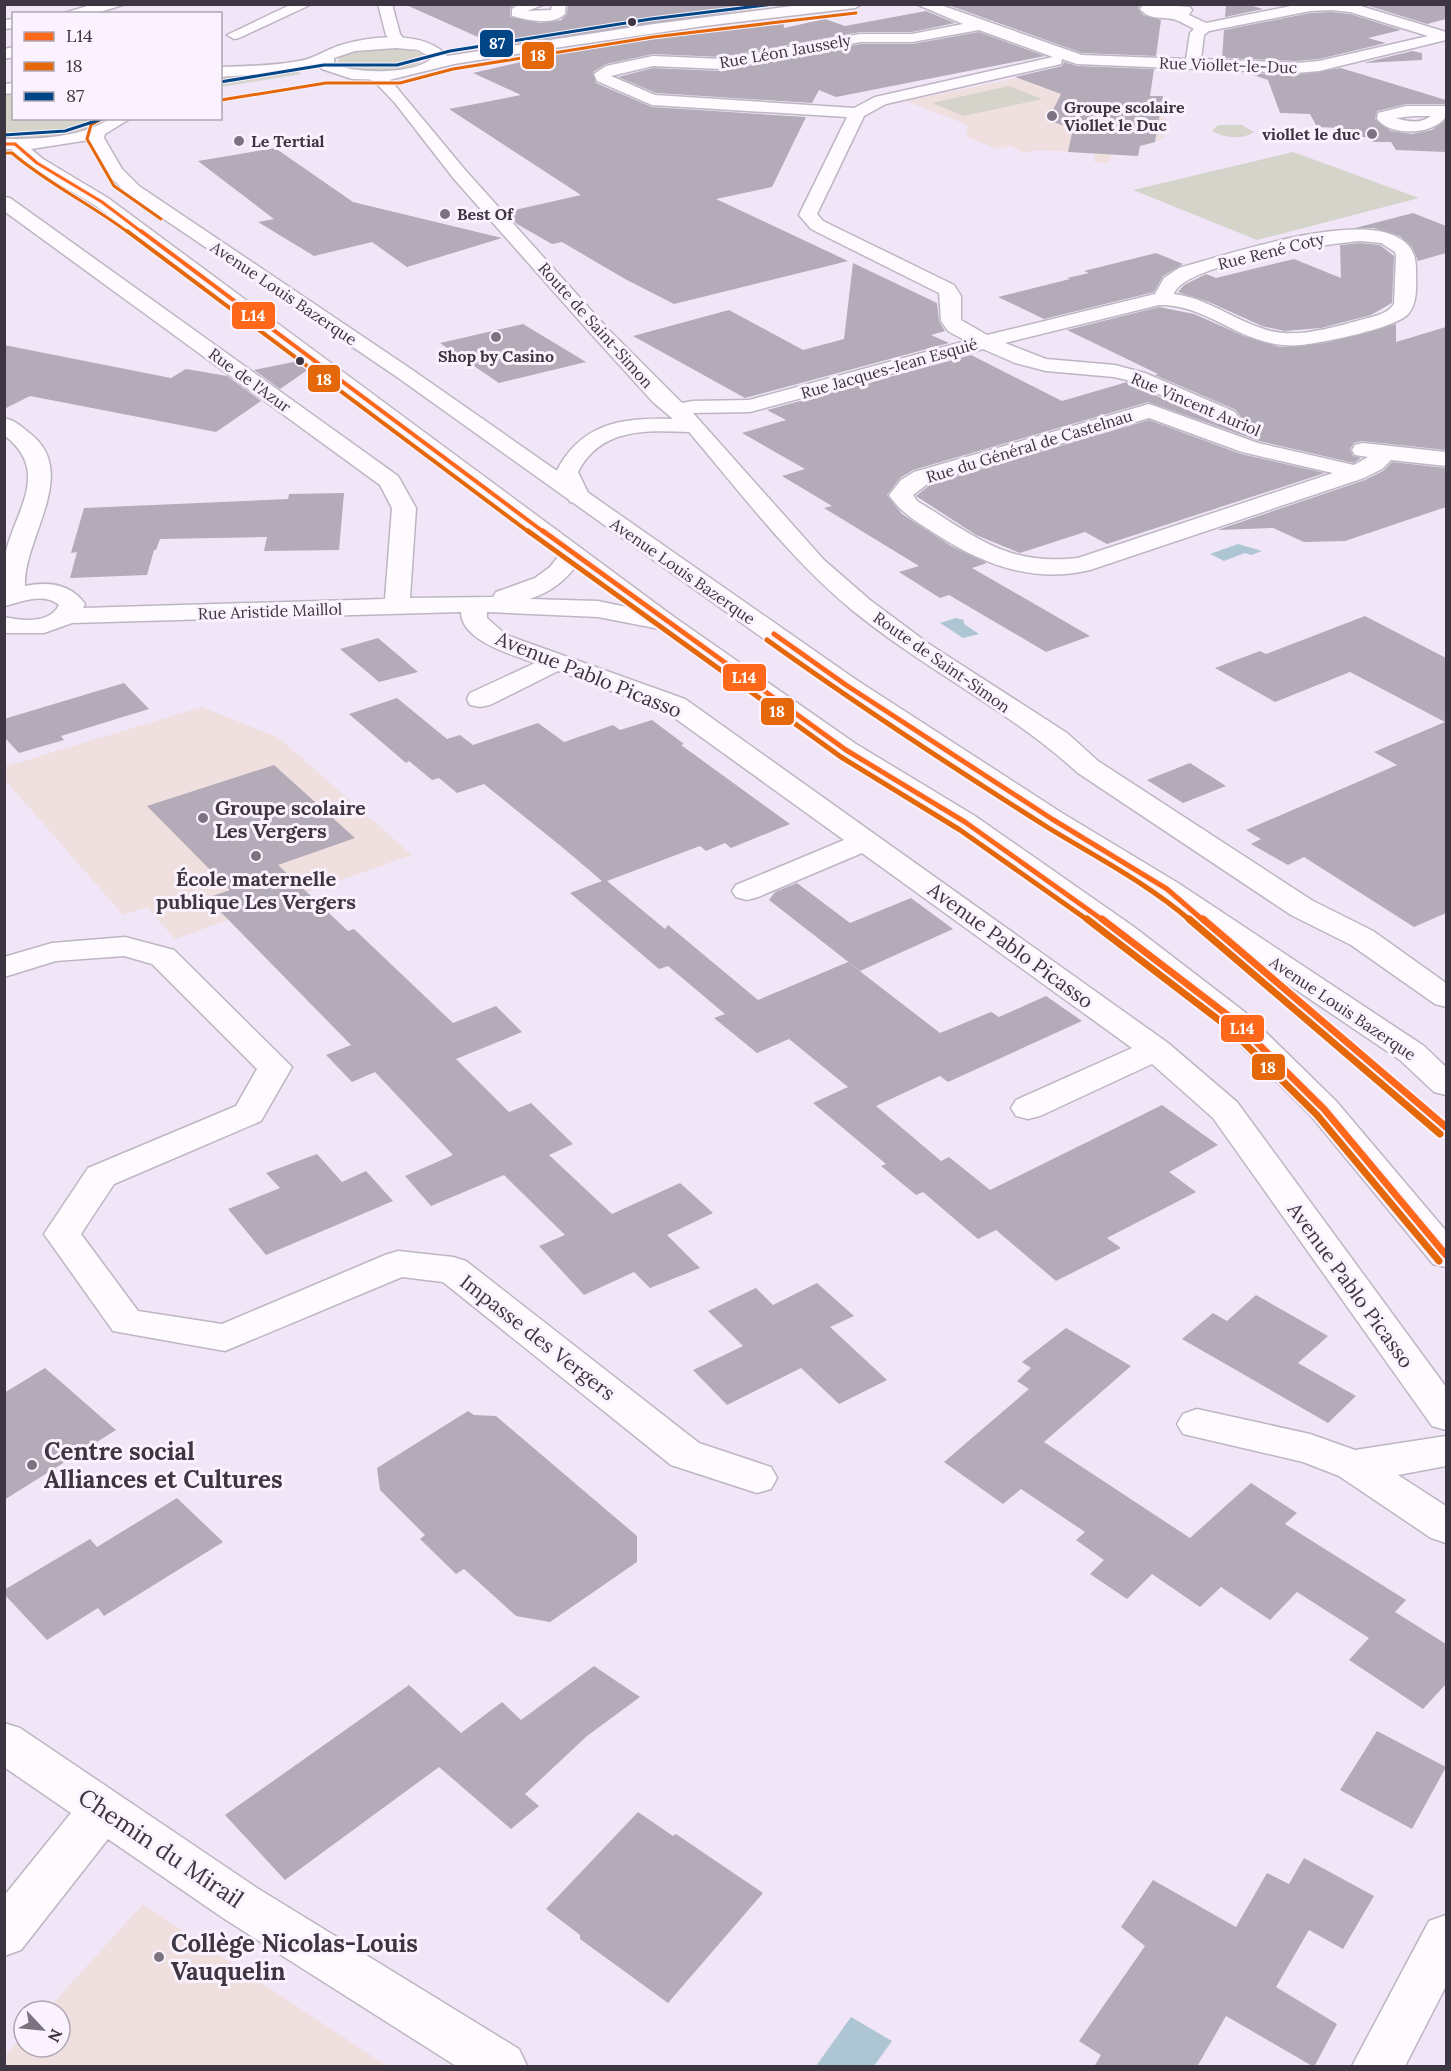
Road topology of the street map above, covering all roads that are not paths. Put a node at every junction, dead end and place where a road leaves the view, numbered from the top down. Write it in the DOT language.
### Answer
graph roads {
  1 [pos="119,4"];
  2 [pos="305,4"];
  3 [pos="385,4"];
  4 [pos="538,4"];
  5 [pos="559,4"];
  6 [pos="773,4"];
  7 [pos="855,4"];
  8 [pos="923,4"];
  9 [pos="78,12"];
  10 [pos="1177,15"];
  11 [pos="981,25"];
  12 [pos="1204,28"];
  13 [pos="234,35"];
  14 [pos="1446,36"];
  15 [pos="400,44"];
  16 [pos="427,49"];
  17 [pos="326,58"];
  18 [pos="1057,58"];
  19 [pos="1193,64"];
  20 [pos="434,65"];
  21 [pos="222,72"];
  22 [pos="350,74"];
  23 [pos="372,76"];
  24 [pos="222,91"];
  25 [pos="857,112"];
  26 [pos="119,120"];
  27 [pos="98,131"];
  28 [pos="10,144"];
  29 [pos="4,202"];
  30 [pos="1164,299"];
  31 [pos="985,342"];
  32 [pos="686,418"];
  33 [pos="4,424"];
  34 [pos="1385,453"];
  35 [pos="1446,459"];
  36 [pos="1356,473"];
  37 [pos="578,497"];
  38 [pos="573,554"];
  39 [pos="9,597"];
  40 [pos="474,604"];
  41 [pos="397,608"];
  42 [pos="65,616"];
  43 [pos="665,622"];
  44 [pos="5,626"];
  45 [pos="557,662"];
  46 [pos="480,699"];
  47 [pos="866,841"];
  48 [pos="747,891"];
  49 [pos="4,968"];
  50 [pos="1446,997"];
  51 [pos="1156,1050"];
  52 [pos="1446,1085"];
  53 [pos="1029,1108"];
  54 [pos="1446,1255"];
  55 [pos="1446,1416"];
  56 [pos="1197,1424"];
  57 [pos="1446,1451"];
  58 [pos="1353,1465"];
  59 [pos="757,1478"];
  60 [pos="1446,1527"];
  61 [pos="4,1743"];
  62 [pos="104,1808"];
  63 [pos="4,1934"];
  64 [pos="1446,1937"];
  65 [pos="501,2067"];
  66 [pos="1377,2067"];
  1 -- 9 [label="street"];
  2 -- 13 [label="street"];
  3 -- 15 [label="street"];
  4 -- 5 [label="street"];
  6 -- 16 [label="street"];
  7 -- 20 [label="street"];
  8 -- 11 [label="street"];
  10 -- 12 [label="street"];
  11 -- 18 [label="street"];
  11 -- 25 [label="street, Rue Léon Jaussely"];
  12 -- 14 [label="street"];
  12 -- 19 [label="street"];
  14 -- 19 [label="street, Rue Viollet-le-Duc"];
  15 -- 16 [label="street"];
  15 -- 17 [label="street"];
  16 -- 20 [label="street"];
  17 -- 21 [label="street"];
  17 -- 22 [label="street"];
  18 -- 19 [label="street, Rue Viollet-le-Duc"];
  18 -- 25 [label="street"];
  20 -- 23 [label="street"];
  22 -- 23 [label="street"];
  22 -- 24 [label="street"];
  23 -- 32 [label="street, Route de Saint-Simon"];
  25 -- 31 [label="street, Rue Jacques-Jean Esquié"];
  26 -- 27 [label="street"];
  27 -- 28 [label="street"];
  27 -- 37 [label="street, Avenue Louis Bazerque"];
  28 -- 38 [label="street, Avenue Louis Bazerque"];
  29 -- 41 [label="street, Rue de l'Azur"];
  30 -- 30 [label="street, Rue René Coty"];
  30 -- 31 [label="street, Rue René Coty"];
  31 -- 32 [label="street, Rue Jacques-Jean Esquié"];
  31 -- 34 [label="street, Rue Vincent Auriol"];
  32 -- 37 [label="street, Rue Jacques-Jean Esquié"];
  32 -- 50 [label="street, Route de Saint-Simon"];
  33 -- 39 [label="street"];
  34 -- 35 [label="street, Rue Vincent Auriol"];
  34 -- 36 [label="street, Rue du Général de Castelnau"];
  36 -- 36 [label="street, Rue du Général de Castelnau"];
  37 -- 52 [label="street, Avenue Louis Bazerque"];
  38 -- 40 [label="street, Rue Aristide Maillol"];
  38 -- 43 [label="street, Avenue Louis Bazerque"];
  39 -- 42 [label="street"];
  40 -- 41 [label="street, Rue Aristide Maillol"];
  40 -- 43 [label="street, Rue Aristide Maillol"];
  40 -- 45 [label="street, Avenue Pablo Picasso"];
  41 -- 42 [label="street, Rue Aristide Maillol"];
  42 -- 44 [label="street, Rue Aristide Maillol"];
  43 -- 54 [label="street, Avenue Louis Bazerque"];
  45 -- 46 [label="street"];
  45 -- 47 [label="street, Avenue Pablo Picasso"];
  47 -- 48 [label="street"];
  47 -- 51 [label="street, Avenue Pablo Picasso"];
  49 -- 59 [label="street, Impasse des Vergers"];
  51 -- 53 [label="street"];
  51 -- 55 [label="street, Avenue Pablo Picasso"];
  56 -- 58 [label="street"];
  57 -- 58 [label="street"];
  58 -- 60 [label="street"];
  61 -- 62 [label="street, Chemin du Mirail"];
  62 -- 63 [label="street"];
  62 -- 65 [label="street, Chemin du Mirail"];
  64 -- 66 [label="street"];
}
